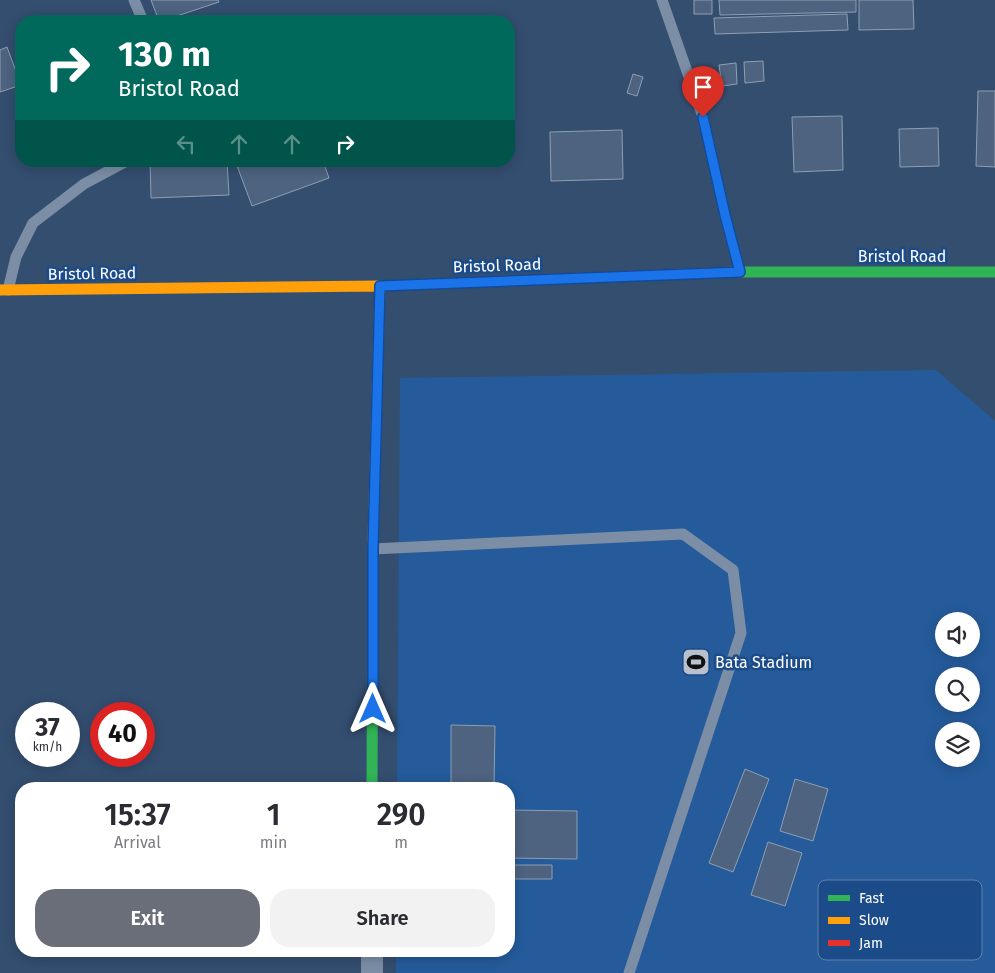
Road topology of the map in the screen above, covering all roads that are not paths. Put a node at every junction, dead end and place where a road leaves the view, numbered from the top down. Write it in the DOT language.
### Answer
graph roads {
  1 [pos="134,0"];
  2 [pos="662,0"];
  3 [pos="140,15"];
  4 [pos="116,167"];
  5 [pos="740,272"];
  6 [pos="995,272"];
  7 [pos="380,286"];
  8 [pos="4,290"];
  9 [pos="373,549"];
  10 [pos="372,782"];
  11 [pos="372,957"];
  12 [pos="372,973"];
  13 [pos="629,973"];
  1 -- 3 [label="lane"];
  2 -- 5 [label="lane"];
  4 -- 8 [label="lane"];
  5 -- 6 [label="street, Bristol Road"];
  5 -- 7 [label="street, Bristol Road"];
  7 -- 8 [label="street, Bristol Road"];
  7 -- 9 [label="street"];
  9 -- 10 [label="street"];
  9 -- 13 [label="lane"];
  11 -- 12 [label="street"];
}
